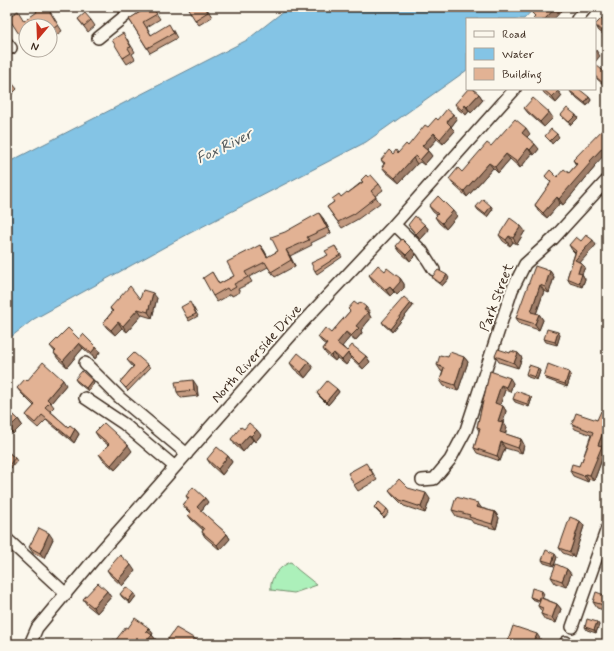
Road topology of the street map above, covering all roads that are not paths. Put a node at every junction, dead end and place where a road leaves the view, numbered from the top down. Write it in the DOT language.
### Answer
graph roads {
  1 [pos="136,7"];
  2 [pos="587,7"];
  3 [pos="578,18"];
  4 [pos="98,38"];
  5 [pos="514,90"];
  6 [pos="607,180"];
  7 [pos="395,224"];
  8 [pos="434,270"];
  9 [pos="85,363"];
  10 [pos="85,398"];
  11 [pos="187,454"];
  12 [pos="175,467"];
  13 [pos="422,480"];
  14 [pos="607,528"];
  15 [pos="7,539"];
  16 [pos="602,564"];
  17 [pos="66,594"];
  18 [pos="572,627"];
  19 [pos="30,644"];
  1 -- 4 [label="street"];
  2 -- 3 [label="street"];
  5 -- 7 [label="street, North Riverside Drive"];
  6 -- 13 [label="street, Park Street"];
  7 -- 8 [label="street"];
  7 -- 11 [label="street, North Riverside Drive"];
  9 -- 11 [label="street"];
  10 -- 12 [label="street"];
  11 -- 12 [label="street, North Riverside Drive"];
  12 -- 17 [label="street, North Riverside Drive"];
  14 -- 16 [label="street"];
  15 -- 17 [label="street"];
  16 -- 18 [label="street"];
  17 -- 19 [label="street, North Riverside Drive"];
}
